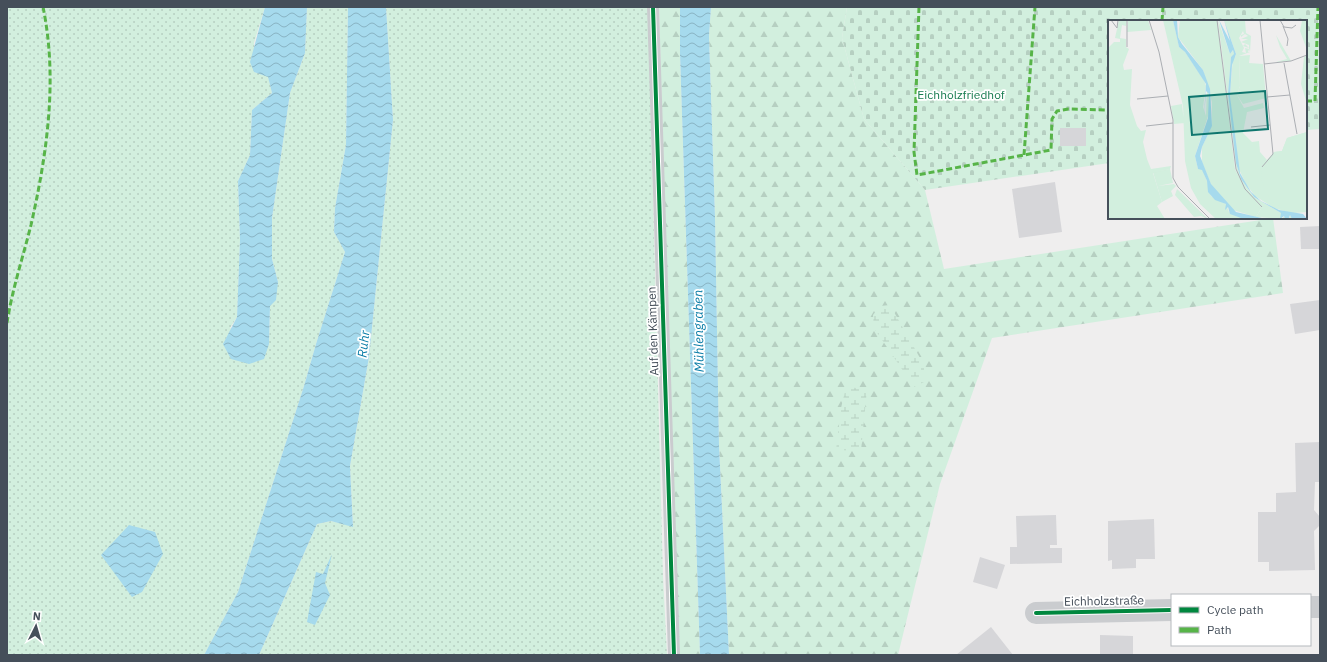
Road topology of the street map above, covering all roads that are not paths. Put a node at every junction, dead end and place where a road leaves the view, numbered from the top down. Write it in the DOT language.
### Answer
graph roads {
  1 [pos="653,7"];
  2 [pos="1171,610"];
  3 [pos="1036,613"];
  4 [pos="674,655"];
  1 -- 4 [label="lane, Auf den Kämpen"];
  2 -- 3 [label="street, Eichholzstraße"];
}
